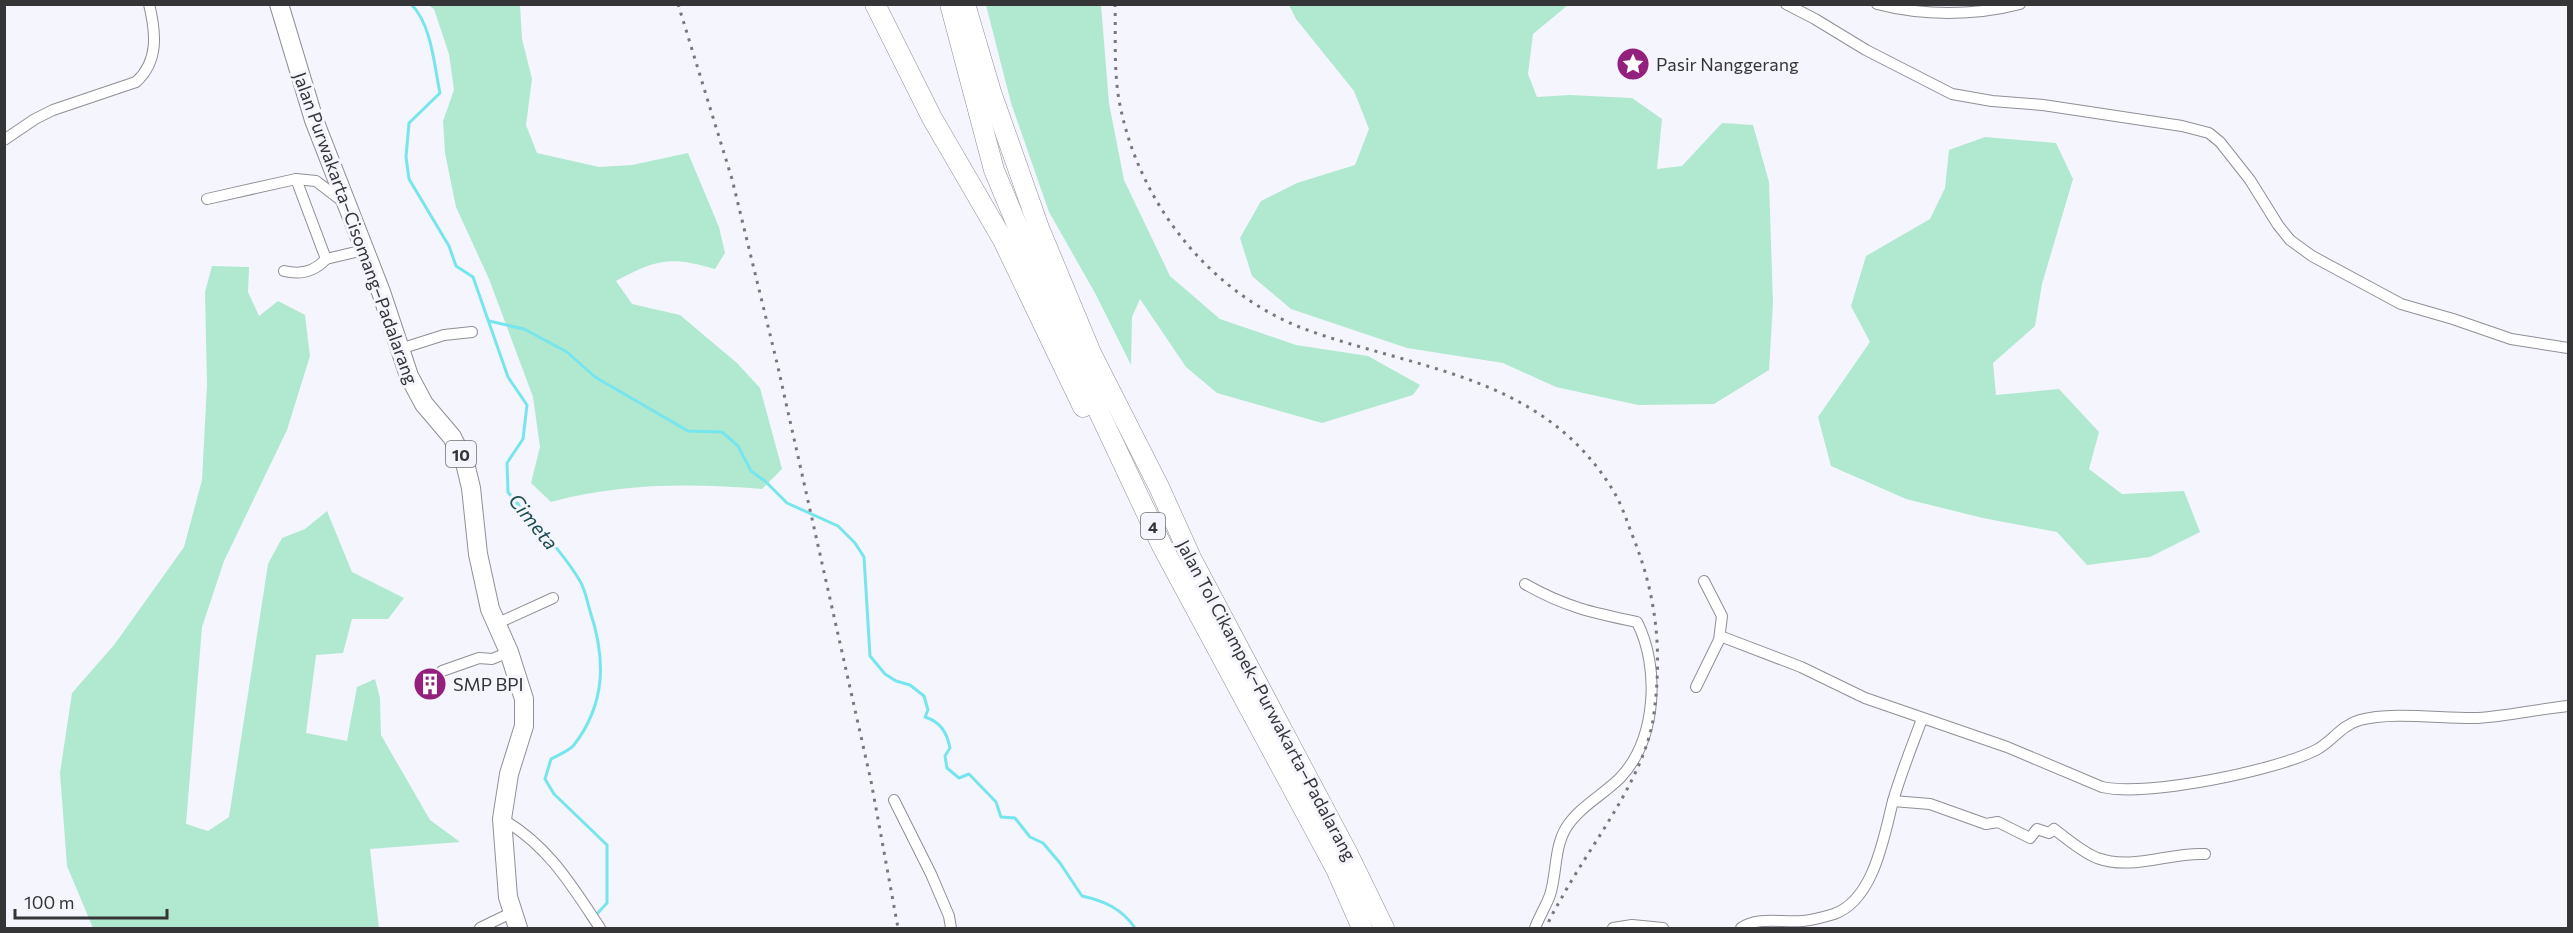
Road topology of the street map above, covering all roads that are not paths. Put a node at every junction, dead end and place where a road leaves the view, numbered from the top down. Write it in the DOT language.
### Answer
graph roads {
  1 [pos="149,4"];
  2 [pos="279,4"];
  3 [pos="875,4"];
  4 [pos="950,4"];
  5 [pos="965,4"];
  6 [pos="1786,4"];
  7 [pos="1877,4"];
  8 [pos="2020,4"];
  9 [pos="4,140"];
  10 [pos="296,179"];
  11 [pos="207,199"];
  12 [pos="344,203"];
  13 [pos="364,250"];
  14 [pos="327,259"];
  15 [pos="284,271"];
  16 [pos="472,332"];
  17 [pos="2568,348"];
  18 [pos="400,349"];
  19 [pos="1127,469"];
  20 [pos="1704,581"];
  21 [pos="1526,585"];
  22 [pos="553,598"];
  23 [pos="496,624"];
  24 [pos="1720,636"];
  25 [pos="509,652"];
  26 [pos="442,671"];
  27 [pos="1696,687"];
  28 [pos="2568,706"];
  29 [pos="1922,719"];
  30 [pos="894,800"];
  31 [pos="1893,801"];
  32 [pos="502,819"];
  33 [pos="2205,854"];
  34 [pos="515,921"];
  35 [pos="480,928"];
  36 [pos="600,928"];
  37 [pos="951,928"];
  38 [pos="1362,928"];
  39 [pos="1384,928"];
  40 [pos="1535,928"];
  41 [pos="1613,928"];
  42 [pos="1663,928"];
  43 [pos="1741,928"];
  1 -- 9 [label="street"];
  2 -- 12 [label="highway, Jalan Purwakarta–Cisomang–Padalarang / 10"];
  3 -- 19 [label="highway"];
  4 -- 19 [label="highway, Jalan Tol Cikampek–Purwakarta–Padalarang / 4"];
  5 -- 39 [label="highway, Jalan Tol Cikampek–Purwakarta–Padalarang / 4"];
  6 -- 17 [label="street"];
  7 -- 8 [label="street"];
  10 -- 11 [label="street"];
  10 -- 12 [label="street"];
  10 -- 14 [label="street"];
  12 -- 13 [label="highway, Jalan Purwakarta–Cisomang–Padalarang / 10"];
  13 -- 14 [label="street"];
  13 -- 18 [label="highway, Jalan Purwakarta–Cisomang–Padalarang / 10"];
  14 -- 15 [label="street"];
  16 -- 18 [label="street"];
  18 -- 23 [label="highway, Jalan Purwakarta–Cisomang–Padalarang / 10"];
  19 -- 38 [label="highway, Jalan Tol Cikampek–Purwakarta–Padalarang / 4"];
  20 -- 24 [label="street"];
  21 -- 40 [label="street"];
  22 -- 23 [label="street"];
  23 -- 25 [label="highway, Jalan Purwakarta–Cisomang–Padalarang / 10"];
  24 -- 27 [label="street"];
  24 -- 29 [label="street"];
  25 -- 26 [label="street"];
  25 -- 32 [label="highway, Jalan Purwakarta–Cisomang–Padalarang / 10"];
  28 -- 29 [label="street"];
  29 -- 31 [label="street"];
  30 -- 37 [label="street"];
  31 -- 33 [label="street"];
  31 -- 43 [label="street"];
  32 -- 34 [label="highway, Jalan Purwakarta–Cisomang–Padalarang / 10"];
  32 -- 36 [label="street"];
  34 -- 35 [label="street"];
  41 -- 42 [label="street"];
}
